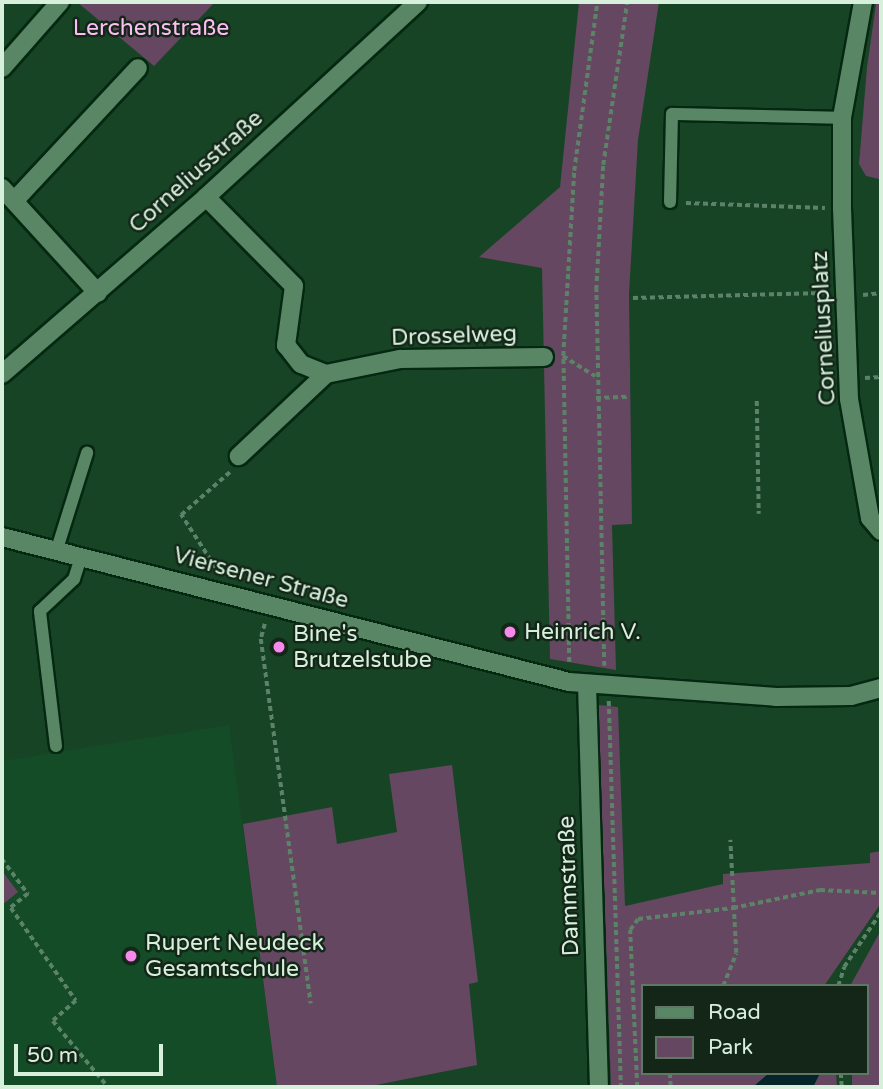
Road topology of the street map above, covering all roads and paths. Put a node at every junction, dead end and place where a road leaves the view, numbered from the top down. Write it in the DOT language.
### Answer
graph roads {
  1 [pos="60,2"];
  2 [pos="418,2"];
  3 [pos="597,2"];
  4 [pos="627,2"];
  5 [pos="863,2"];
  6 [pos="2,68"];
  7 [pos="138,68"];
  8 [pos="842,118"];
  9 [pos="9,194"];
  10 [pos="206,197"];
  11 [pos="670,202"];
  12 [pos="842,208"];
  13 [pos="847,292"];
  14 [pos="98,293"];
  15 [pos="881,293"];
  16 [pos="633,298"];
  17 [pos="563,356"];
  18 [pos="544,357"];
  19 [pos="2,374"];
  20 [pos="326,374"];
  21 [pos="596,376"];
  22 [pos="629,397"];
  23 [pos="596,398"];
  24 [pos="757,401"];
  25 [pos="87,453"];
  26 [pos="239,456"];
  27 [pos="759,514"];
  28 [pos="881,531"];
  29 [pos="2,537"];
  30 [pos="57,549"];
  31 [pos="82,555"];
  32 [pos="233,596"];
  33 [pos="270,605"];
  34 [pos="578,683"];
  35 [pos="609,685"];
  36 [pos="881,688"];
  37 [pos="56,746"];
  38 [pos="730,840"];
  39 [pos="2,859"];
  40 [pos="881,893"];
  41 [pos="733,908"];
  42 [pos="881,912"];
  43 [pos="724,984"];
  44 [pos="839,984"];
  45 [pos="311,1004"];
  46 [pos="107,1087"];
  47 [pos="599,1087"];
  48 [pos="621,1087"];
  49 [pos="637,1087"];
  1 -- 6 [label="street"];
  2 -- 10 [label="street, Corneliusstraße"];
  3 -- 17 [label="path"];
  4 -- 21 [label="path"];
  5 -- 8 [label="street, Corneliusplatz"];
  7 -- 9 [label="street"];
  8 -- 11 [label="lane"];
  8 -- 12 [label="street, Corneliusplatz"];
  9 -- 14 [label="street"];
  10 -- 14 [label="street, Corneliusstraße"];
  10 -- 20 [label="street"];
  11 -- 12 [label="path"];
  12 -- 13 [label="street, Corneliusplatz"];
  13 -- 15 [label="path"];
  13 -- 16 [label="path"];
  13 -- 28 [label="street, Corneliusplatz"];
  14 -- 19 [label="street, Corneliusstraße"];
  17 -- 18 [label="path"];
  17 -- 21 [label="path"];
  17 -- 34 [label="path"];
  18 -- 20 [label="street, Drosselweg"];
  20 -- 26 [label="street"];
  21 -- 23 [label="path"];
  22 -- 23 [label="path"];
  23 -- 35 [label="path"];
  24 -- 27 [label="path"];
  25 -- 30 [label="lane"];
  26 -- 32 [label="path"];
  29 -- 30 [label="street, Viersener Straße"];
  30 -- 31 [label="street, Viersener Straße"];
  31 -- 32 [label="street, Viersener Straße"];
  31 -- 37 [label="lane"];
  32 -- 33 [label="street, Viersener Straße"];
  33 -- 34 [label="street, Viersener Straße"];
  33 -- 45 [label="path"];
  34 -- 35 [label="street, Viersener Straße"];
  34 -- 47 [label="street, Dammstraße"];
  35 -- 36 [label="street, Viersener Straße"];
  35 -- 48 [label="path"];
  38 -- 41 [label="path"];
  39 -- 46 [label="path"];
  40 -- 41 [label="path"];
  41 -- 43 [label="path"];
  41 -- 49 [label="path"];
  42 -- 44 [label="path"];
}
